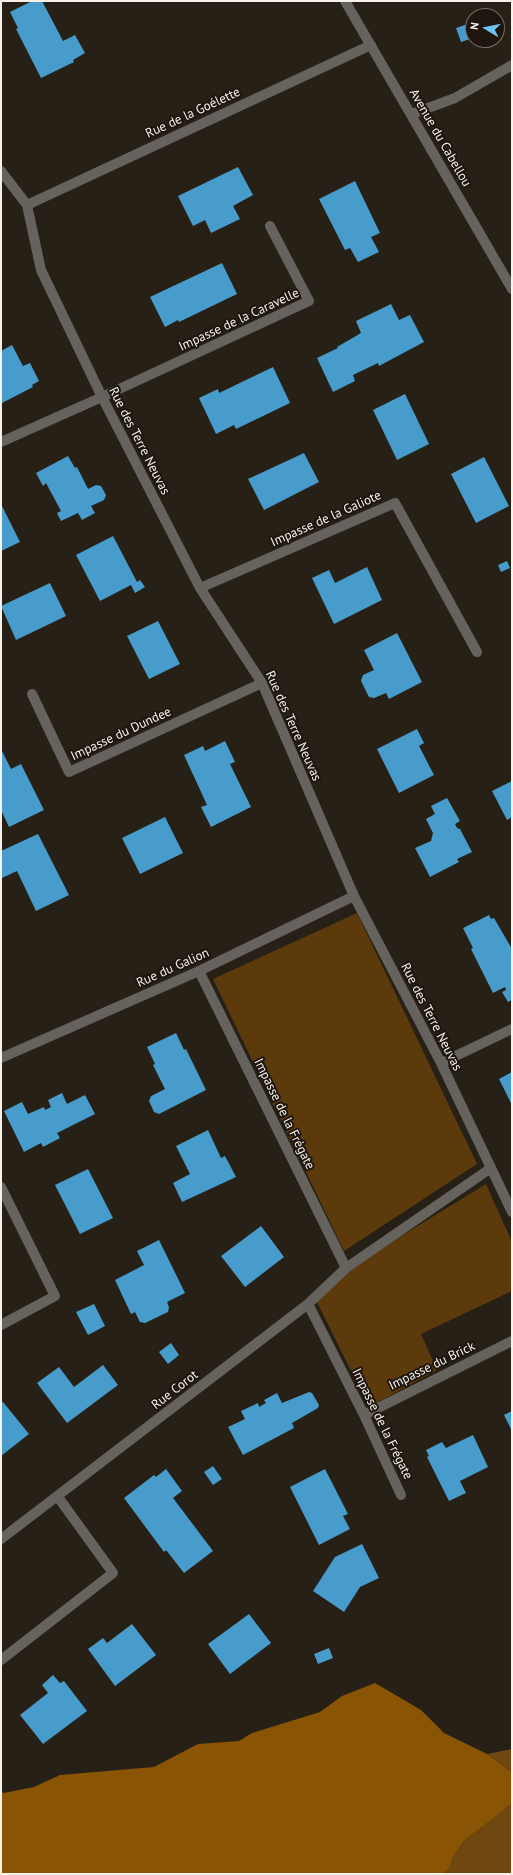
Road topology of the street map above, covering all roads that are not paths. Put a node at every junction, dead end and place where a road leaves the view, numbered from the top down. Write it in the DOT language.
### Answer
graph roads {
  1 [pos="345,1"];
  2 [pos="371,45"];
  3 [pos="512,65"];
  4 [pos="412,114"];
  5 [pos="1,171"];
  6 [pos="27,205"];
  7 [pos="270,226"];
  8 [pos="512,289"];
  9 [pos="102,397"];
  10 [pos="1,442"];
  11 [pos="200,588"];
  12 [pos="477,652"];
  13 [pos="262,683"];
  14 [pos="32,694"];
  15 [pos="354,896"];
  16 [pos="199,971"];
  17 [pos="512,1030"];
  18 [pos="1,1058"];
  19 [pos="441,1063"];
  20 [pos="491,1168"];
  21 [pos="1,1187"];
  22 [pos="512,1212"];
  23 [pos="346,1268"];
  24 [pos="308,1304"];
  25 [pos="1,1325"];
  26 [pos="512,1341"];
  27 [pos="364,1415"];
  28 [pos="401,1494"];
  29 [pos="58,1497"];
  30 [pos="1,1539"];
  31 [pos="1,1660"];
  1 -- 2 [label="street, Avenue du Cabellou"];
  2 -- 4 [label="street, Avenue du Cabellou"];
  2 -- 6 [label="street, Rue de la Goélette"];
  3 -- 4 [label="street"];
  4 -- 8 [label="street, Avenue du Cabellou"];
  5 -- 6 [label="street, Rue des Terre Neuvas"];
  6 -- 9 [label="street, Rue des Terre Neuvas"];
  7 -- 9 [label="street, Impasse de la Caravelle"];
  9 -- 10 [label="street"];
  9 -- 11 [label="street, Rue des Terre Neuvas"];
  11 -- 12 [label="street, Impasse de la Galiote"];
  11 -- 13 [label="street, Rue des Terre Neuvas"];
  13 -- 14 [label="street, Impasse du Dundee"];
  13 -- 15 [label="street, Rue des Terre Neuvas"];
  15 -- 16 [label="street, Rue du Galion"];
  15 -- 19 [label="street, Rue des Terre Neuvas"];
  16 -- 18 [label="street, Rue du Galion"];
  16 -- 23 [label="street, Impasse de la Frégate"];
  17 -- 19 [label="street"];
  19 -- 20 [label="street, Rue des Terre Neuvas"];
  20 -- 22 [label="street, Rue des Terre Neuvas"];
  20 -- 23 [label="street"];
  21 -- 25 [label="street"];
  23 -- 24 [label="street"];
  24 -- 27 [label="street, Impasse de la Frégate"];
  24 -- 29 [label="street, Rue Corot"];
  26 -- 27 [label="street, Impasse du Brick"];
  27 -- 28 [label="street, Impasse de la Frégate"];
  29 -- 30 [label="street, Rue Corot"];
  29 -- 31 [label="street"];
}
